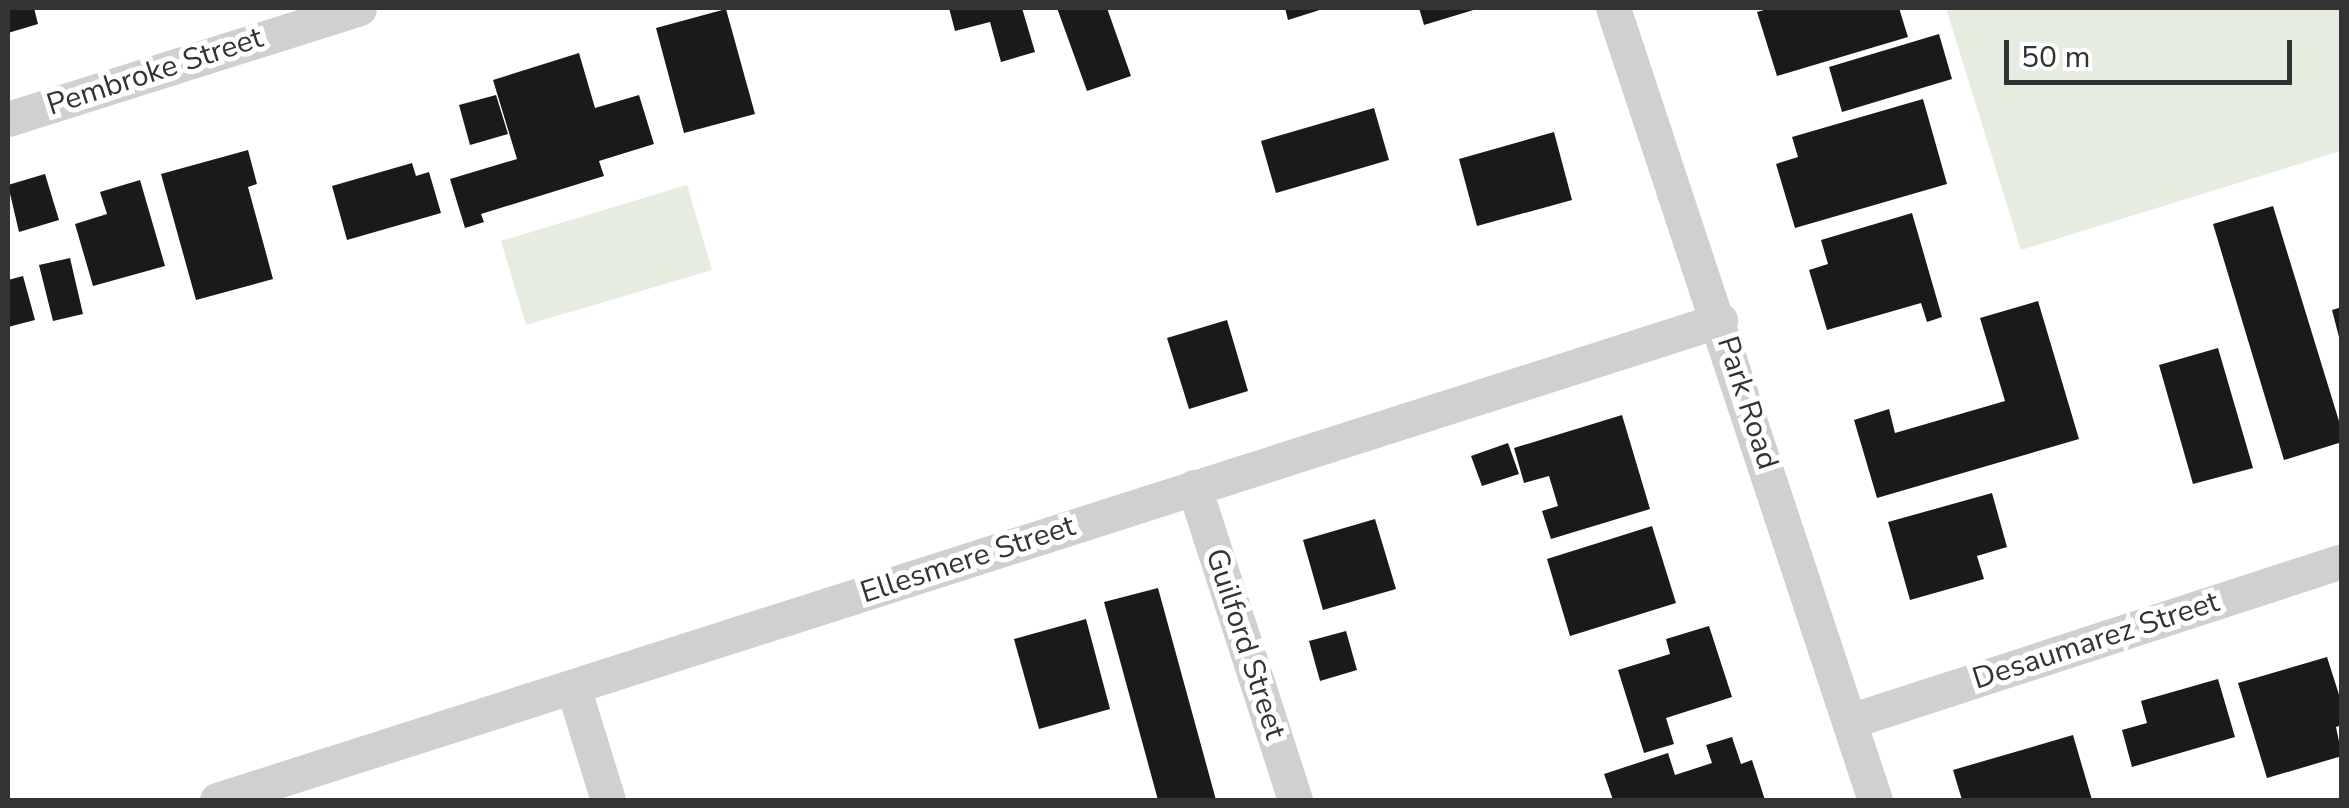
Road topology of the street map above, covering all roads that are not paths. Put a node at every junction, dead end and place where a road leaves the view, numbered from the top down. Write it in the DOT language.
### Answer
graph roads {
  1 [pos="360,8"];
  2 [pos="1613,8"];
  3 [pos="8,119"];
  4 [pos="1720,320"];
  5 [pos="1194,488"];
  6 [pos="2342,560"];
  7 [pos="573,687"];
  8 [pos="1850,722"];
  9 [pos="217,800"];
  10 [pos="608,800"];
  11 [pos="1295,800"];
  12 [pos="1875,800"];
  1 -- 3 [label="street, Pembroke Street"];
  2 -- 4 [label="street, Park Road"];
  4 -- 5 [label="street, Ellesmere Street"];
  4 -- 8 [label="street, Park Road"];
  5 -- 7 [label="street, Ellesmere Street"];
  5 -- 11 [label="street, Guilford Street"];
  6 -- 8 [label="street, Desaumarez Street"];
  7 -- 9 [label="street, Ellesmere Street"];
  7 -- 10 [label="street"];
  8 -- 12 [label="street, Park Road"];
}
